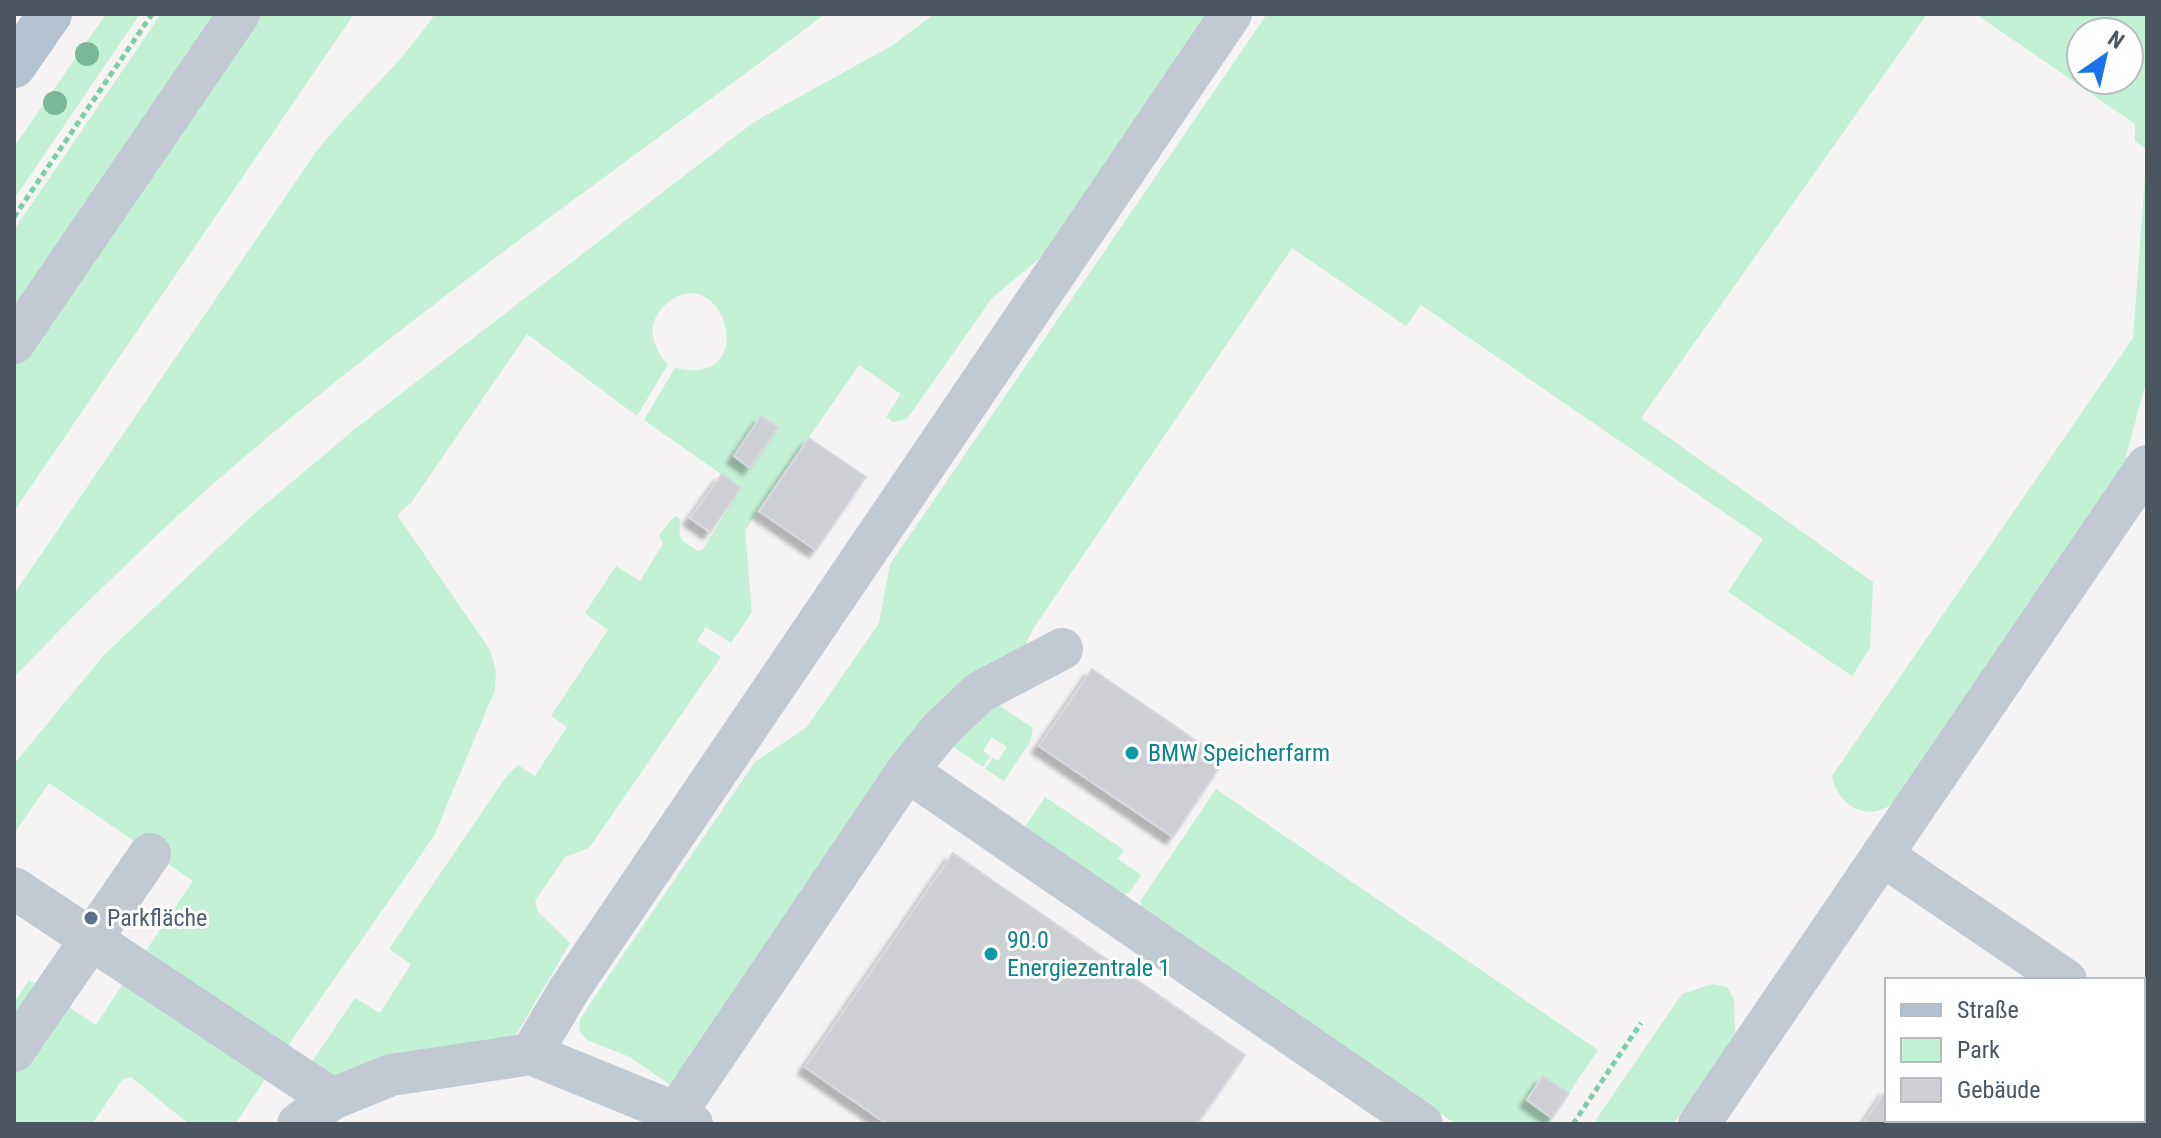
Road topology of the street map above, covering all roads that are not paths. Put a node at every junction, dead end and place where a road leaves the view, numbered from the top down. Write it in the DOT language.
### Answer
graph roads {
  1 [pos="50,14"];
  2 [pos="239,14"];
  3 [pos="1231,14"];
  4 [pos="14,66"];
  5 [pos="14,343"];
  6 [pos="2147,466"];
  7 [pos="1062,649"];
  8 [pos="907,771"];
  9 [pos="150,854"];
  10 [pos="1882,855"];
  11 [pos="14,888"];
  12 [pos="91,940"];
  13 [pos="2063,978"];
  14 [pos="14,1051"];
  15 [pos="531,1054"];
  16 [pos="332,1099"];
  17 [pos="684,1118"];
  18 [pos="1410,1121"];
  19 [pos="298,1124"];
  20 [pos="1699,1124"];
  1 -- 4 [label="main road"];
  2 -- 5 [label="lane"];
  3 -- 15 [label="lane"];
  6 -- 10 [label="lane"];
  7 -- 8 [label="lane"];
  8 -- 17 [label="lane"];
  8 -- 18 [label="lane"];
  9 -- 12 [label="lane"];
  10 -- 13 [label="lane"];
  10 -- 20 [label="lane"];
  11 -- 12 [label="lane"];
  12 -- 14 [label="lane"];
  12 -- 16 [label="lane"];
  15 -- 16 [label="lane"];
  15 -- 17 [label="lane"];
  16 -- 19 [label="lane"];
}
